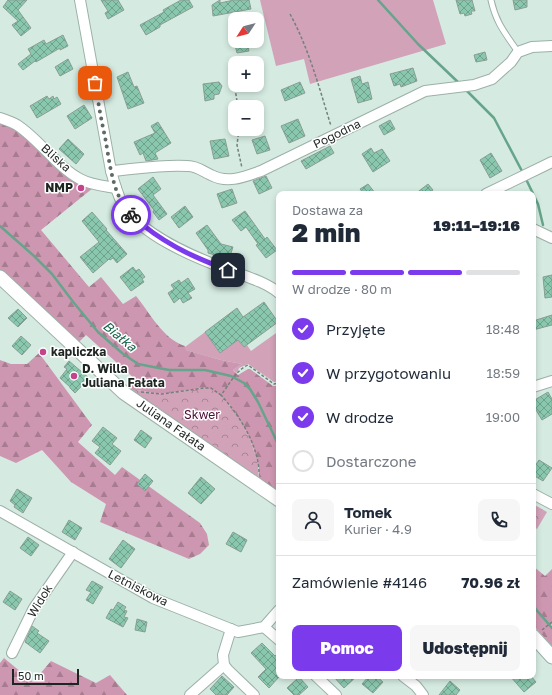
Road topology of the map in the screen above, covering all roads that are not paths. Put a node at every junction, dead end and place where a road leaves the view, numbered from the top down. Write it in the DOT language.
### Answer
graph roads {
  1 [pos="491,0"];
  2 [pos="82,1"];
  3 [pos="552,46"];
  4 [pos="518,52"];
  5 [pos="0,118"];
  6 [pos="552,162"];
  7 [pos="111,171"];
  8 [pos="116,188"];
  9 [pos="492,191"];
  10 [pos="536,230"];
  11 [pos="552,238"];
  12 [pos="0,277"];
  13 [pos="276,291"];
  14 [pos="552,381"];
  15 [pos="536,386"];
  16 [pos="536,496"];
  17 [pos="276,498"];
  18 [pos="552,504"];
  19 [pos="0,510"];
  20 [pos="73,552"];
  21 [pos="276,613"];
  22 [pos="264,627"];
  23 [pos="231,629"];
  24 [pos="538,632"];
  25 [pos="276,637"];
  26 [pos="12,653"];
  27 [pos="552,657"];
  28 [pos="224,665"];
  29 [pos="319,679"];
  30 [pos="407,679"];
  31 [pos="190,695"];
  32 [pos="254,695"];
  33 [pos="336,695"];
  34 [pos="423,695"];
  1 -- 4 [label="lane"];
  2 -- 7 [label="street"];
  3 -- 4 [label="street"];
  4 -- 7 [label="street, Pogodna"];
  5 -- 8 [label="street, Bliska"];
  6 -- 9 [label="street"];
  7 -- 8 [label="street"];
  8 -- 13 [label="street"];
  10 -- 11 [label="street"];
  12 -- 17 [label="street, Juliana Fałata"];
  14 -- 15 [label="street"];
  16 -- 18 [label="street"];
  19 -- 20 [label="street, Letniskowa"];
  20 -- 23 [label="street, Letniskowa"];
  20 -- 26 [label="street, Widok"];
  21 -- 22 [label="street"];
  22 -- 23 [label="street, Letniskowa"];
  22 -- 25 [label="street"];
  23 -- 28 [label="street"];
  24 -- 27 [label="street"];
  28 -- 31 [label="street"];
  28 -- 32 [label="street"];
  29 -- 33 [label="street"];
  30 -- 34 [label="street"];
}
